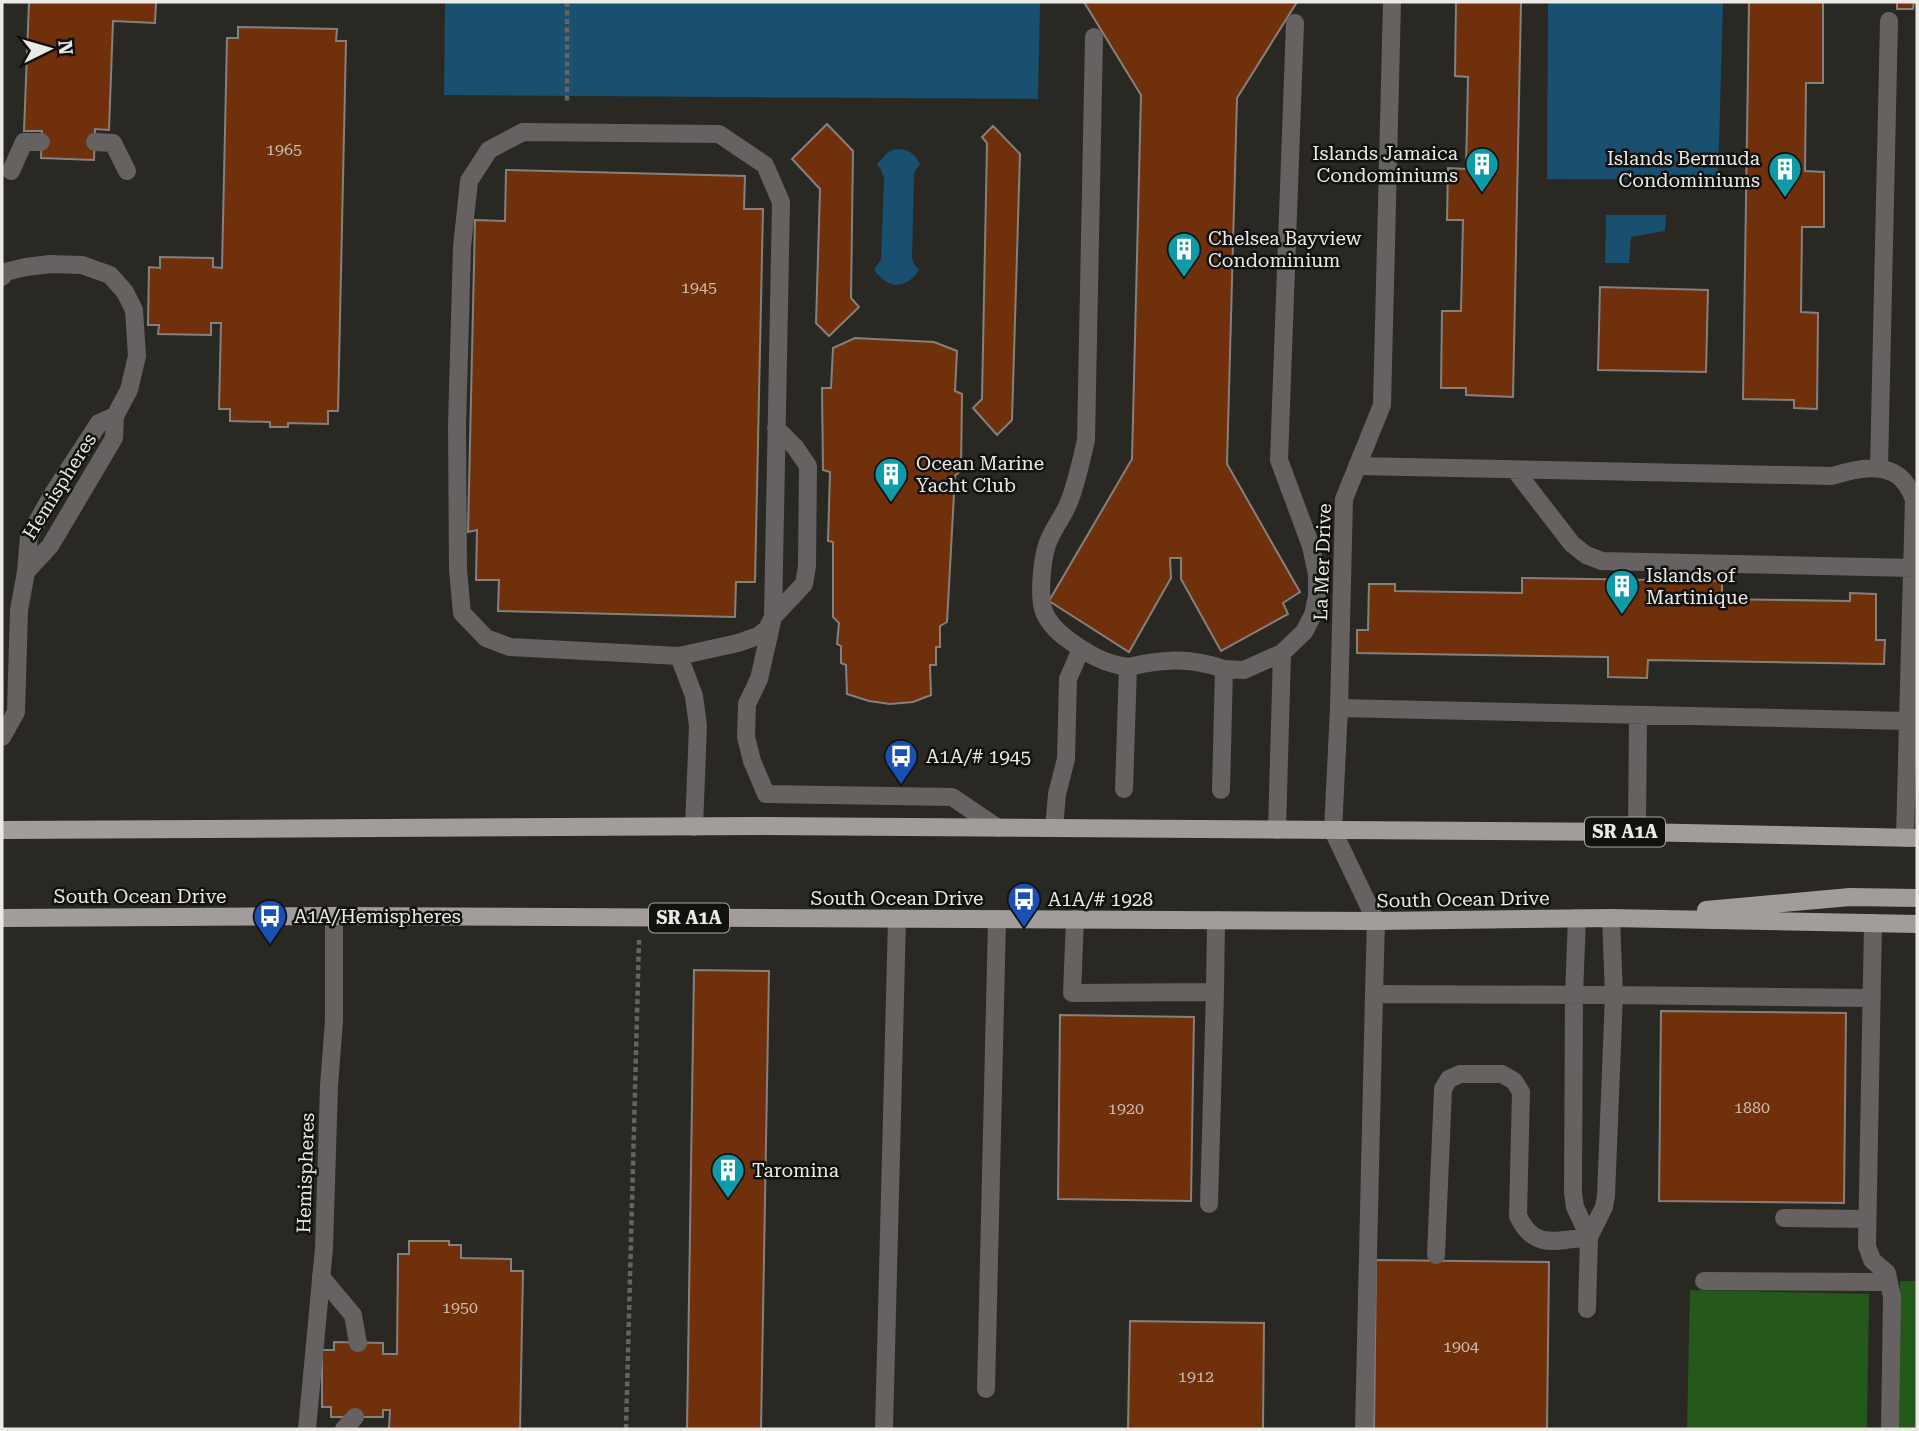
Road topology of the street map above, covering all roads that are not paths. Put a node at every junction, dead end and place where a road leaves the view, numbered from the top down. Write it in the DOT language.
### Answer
graph roads {
  1 [pos="1392,2"];
  2 [pos="1889,21"];
  3 [pos="1295,23"];
  4 [pos="1094,37"];
  5 [pos="41,142"];
  6 [pos="95,142"];
  7 [pos="11,171"];
  8 [pos="127,171"];
  9 [pos="2,277"];
  10 [pos="776,428"];
  11 [pos="1357,466"];
  12 [pos="1878,468"];
  13 [pos="1515,470"];
  14 [pos="1913,568"];
  15 [pos="773,617"];
  16 [pos="1081,649"];
  17 [pos="1282,653"];
  18 [pos="679,656"];
  19 [pos="1128,667"];
  20 [pos="1224,669"];
  21 [pos="1339,708"];
  22 [pos="1638,716"];
  23 [pos="1908,720"];
  24 [pos="2,737"];
  25 [pos="1124,789"];
  26 [pos="1221,790"];
  27 [pos="694,827"];
  28 [pos="998,828"];
  29 [pos="1054,828"];
  30 [pos="2,830"];
  31 [pos="1277,830"];
  32 [pos="1333,831"];
  33 [pos="1637,832"];
  34 [pos="1911,838"];
  35 [pos="1917,898"];
  36 [pos="334,916"];
  37 [pos="2,918"];
  38 [pos="1577,918"];
  39 [pos="1611,918"];
  40 [pos="897,919"];
  41 [pos="997,919"];
  42 [pos="1075,919"];
  43 [pos="1216,920"];
  44 [pos="1376,921"];
  45 [pos="1872,923"];
  46 [pos="1917,924"];
  47 [pos="1215,992"];
  48 [pos="1374,995"];
  49 [pos="1574,995"];
  50 [pos="1614,995"];
  51 [pos="1871,998"];
  52 [pos="1209,1204"];
  53 [pos="1784,1218"];
  54 [pos="1867,1219"];
  55 [pos="1589,1237"];
  56 [pos="1436,1255"];
  57 [pos="321,1277"];
  58 [pos="1704,1281"];
  59 [pos="1889,1282"];
  60 [pos="1587,1309"];
  61 [pos="358,1342"];
  62 [pos="986,1389"];
  63 [pos="307,1429"];
  64 [pos="884,1429"];
  65 [pos="1364,1429"];
  66 [pos="1890,1429"];
  1 -- 11 [label="street, La Mer Drive"];
  2 -- 12 [label="street"];
  3 -- 17 [label="street"];
  4 -- 16 [label="street"];
  5 -- 7 [label="street"];
  6 -- 8 [label="street"];
  9 -- 24 [label="street, Hemispheres"];
  10 -- 15 [label="street"];
  10 -- 15 [label="street"];
  10 -- 18 [label="street"];
  11 -- 13 [label="street"];
  11 -- 21 [label="street, La Mer Drive"];
  12 -- 13 [label="street"];
  12 -- 14 [label="street"];
  13 -- 14 [label="street"];
  14 -- 23 [label="street"];
  15 -- 18 [label="street"];
  15 -- 28 [label="street"];
  16 -- 19 [label="street"];
  16 -- 29 [label="street"];
  17 -- 20 [label="street"];
  17 -- 31 [label="street"];
  18 -- 27 [label="street"];
  19 -- 20 [label="street"];
  19 -- 25 [label="street"];
  20 -- 26 [label="street"];
  21 -- 22 [label="street"];
  21 -- 32 [label="street, La Mer Drive"];
  22 -- 23 [label="street"];
  22 -- 33 [label="street"];
  23 -- 34 [label="street"];
  27 -- 28 [label="main road, SR A1A"];
  27 -- 30 [label="main road, SR A1A"];
  28 -- 29 [label="main road, SR A1A"];
  29 -- 31 [label="main road, SR A1A"];
  31 -- 32 [label="main road, SR A1A"];
  32 -- 33 [label="main road, SR A1A"];
  32 -- 44 [label="street, La Mer Drive"];
  33 -- 34 [label="main road, SR A1A"];
  35 -- 39 [label="main road"];
  36 -- 37 [label="main road, South Ocean Drive / SR A1A"];
  36 -- 40 [label="main road, South Ocean Drive / SR A1A"];
  36 -- 57 [label="street, Hemispheres"];
  38 -- 39 [label="main road, South Ocean Drive / SR A1A"];
  38 -- 44 [label="main road, South Ocean Drive / SR A1A"];
  38 -- 49 [label="street"];
  39 -- 45 [label="main road, South Ocean Drive / SR A1A"];
  39 -- 50 [label="street"];
  40 -- 41 [label="main road, South Ocean Drive / SR A1A"];
  40 -- 64 [label="street"];
  41 -- 42 [label="main road, South Ocean Drive / SR A1A"];
  41 -- 62 [label="street"];
  42 -- 43 [label="main road, South Ocean Drive / SR A1A"];
  42 -- 47 [label="street"];
  43 -- 44 [label="main road, South Ocean Drive / SR A1A"];
  43 -- 47 [label="street"];
  44 -- 48 [label="street, La Mer Drive"];
  45 -- 46 [label="main road, South Ocean Drive / SR A1A"];
  45 -- 51 [label="street"];
  47 -- 52 [label="street"];
  48 -- 49 [label="street"];
  48 -- 65 [label="street, La Mer Drive"];
  49 -- 50 [label="street"];
  49 -- 55 [label="street"];
  50 -- 51 [label="street"];
  50 -- 55 [label="street"];
  51 -- 54 [label="street"];
  53 -- 54 [label="street"];
  54 -- 59 [label="street"];
  55 -- 56 [label="street"];
  55 -- 60 [label="street"];
  57 -- 61 [label="street"];
  57 -- 63 [label="street, Hemispheres"];
  58 -- 59 [label="street"];
  59 -- 66 [label="street"];
}
